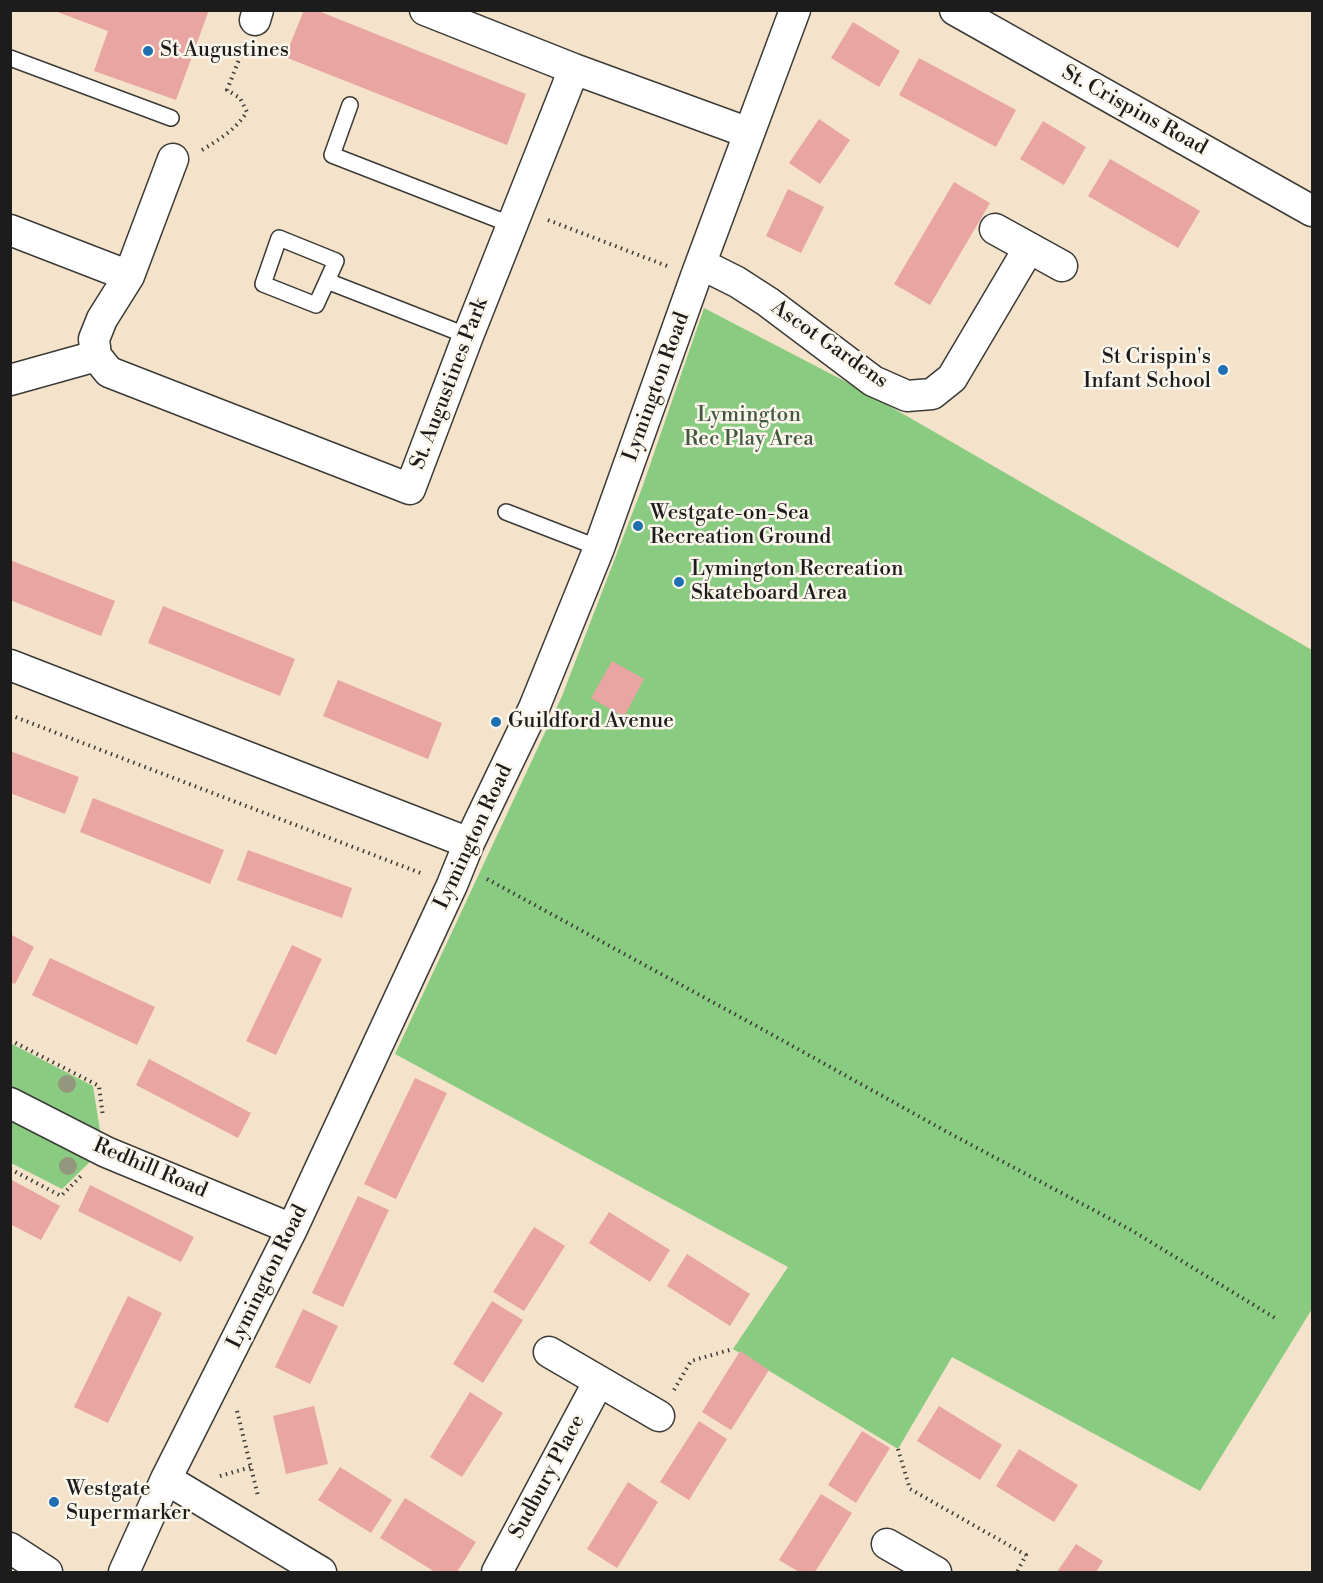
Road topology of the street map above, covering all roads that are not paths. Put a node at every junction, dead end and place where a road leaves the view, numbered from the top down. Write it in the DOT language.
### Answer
graph roads {
  1 [pos="425,10"];
  2 [pos="795,10"];
  3 [pos="955,10"];
  4 [pos="10,58"];
  5 [pos="574,69"];
  6 [pos="351,105"];
  7 [pos="171,118"];
  8 [pos="749,133"];
  9 [pos="173,159"];
  10 [pos="1312,211"];
  11 [pos="515,217"];
  12 [pos="995,229"];
  13 [pos="10,230"];
  14 [pos="1029,248"];
  15 [pos="1062,266"];
  16 [pos="698,270"];
  17 [pos="129,276"];
  18 [pos="327,281"];
  19 [pos="468,336"];
  20 [pos="96,356"];
  21 [pos="10,380"];
  22 [pos="506,512"];
  23 [pos="599,548"];
  24 [pos="10,665"];
  25 [pos="460,864"];
  26 [pos="10,1103"];
  27 [pos="292,1229"];
  28 [pos="549,1352"];
  29 [pos="599,1381"];
  30 [pos="658,1416"];
  31 [pos="166,1479"];
  32 [pos="887,1544"];
  33 [pos="10,1548"];
  34 [pos="47,1572"];
  35 [pos="124,1572"];
  36 [pos="321,1572"];
  37 [pos="497,1572"];
  38 [pos="936,1572"];
  1 -- 5 [label="street"];
  2 -- 8 [label="street, Lymington Road"];
  3 -- 10 [label="street, St. Crispins Road"];
  4 -- 7 [label="lane"];
  5 -- 8 [label="street"];
  5 -- 11 [label="street, St. Augustines Park"];
  6 -- 11 [label="lane"];
  8 -- 16 [label="street, Lymington Road"];
  9 -- 17 [label="street"];
  11 -- 19 [label="street, St. Augustines Park"];
  12 -- 14 [label="street"];
  13 -- 17 [label="street"];
  14 -- 15 [label="street"];
  14 -- 16 [label="street, Ascot Gardens"];
  16 -- 23 [label="street, Lymington Road"];
  17 -- 20 [label="street"];
  18 -- 18 [label="lane"];
  18 -- 19 [label="lane"];
  19 -- 20 [label="street, St. Augustines Park"];
  20 -- 21 [label="street"];
  22 -- 23 [label="lane"];
  23 -- 25 [label="street, Lymington Road"];
  24 -- 25 [label="street"];
  25 -- 27 [label="street, Lymington Road"];
  26 -- 27 [label="street, Redhill Road"];
  27 -- 31 [label="street, Lymington Road"];
  28 -- 29 [label="street"];
  29 -- 30 [label="street"];
  29 -- 37 [label="street, Sudbury Place"];
  31 -- 35 [label="street, Lymington Road"];
  31 -- 36 [label="street"];
  32 -- 38 [label="street"];
  33 -- 34 [label="street"];
}
